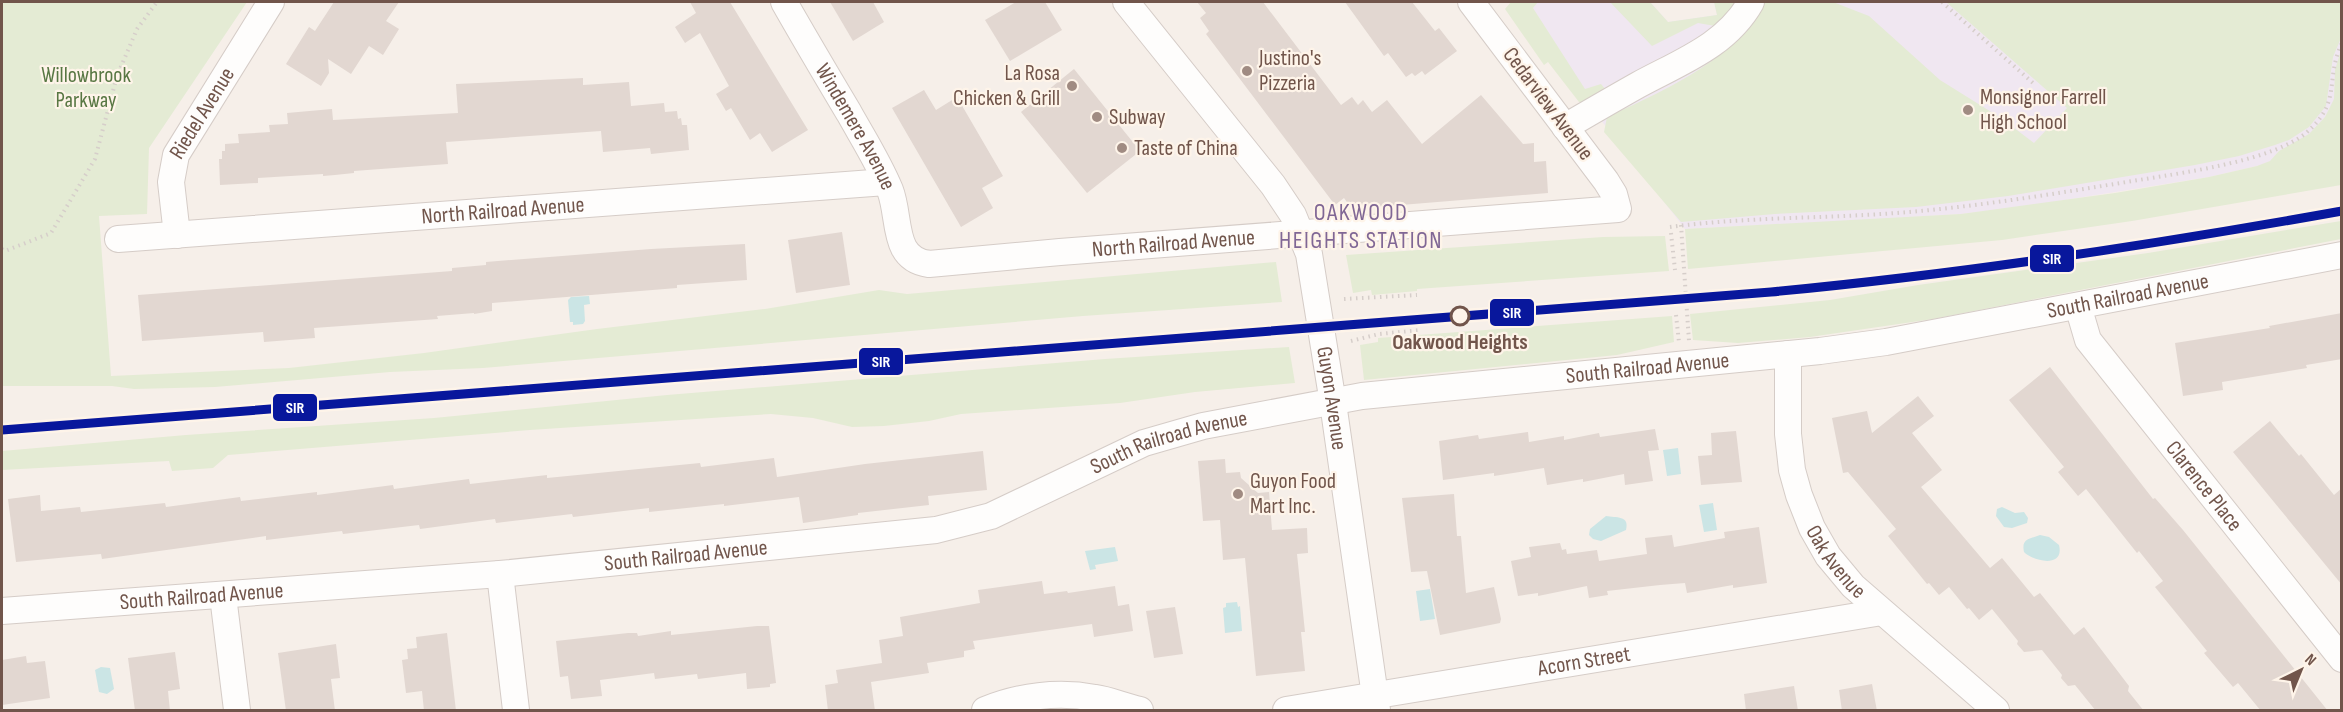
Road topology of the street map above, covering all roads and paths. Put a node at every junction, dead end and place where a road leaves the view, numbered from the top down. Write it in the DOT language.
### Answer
graph roads {
  1 [pos="157,2"];
  2 [pos="271,2"];
  3 [pos="784,2"];
  4 [pos="1126,2"];
  5 [pos="1471,2"];
  6 [pos="1751,2"];
  7 [pos="1942,2"];
  8 [pos="2342,43"];
  9 [pos="2033,83"];
  10 [pos="1565,128"];
  11 [pos="886,182"];
  12 [pos="1618,210"];
  13 [pos="1681,225"];
  14 [pos="1670,227"];
  15 [pos="1671,233"];
  16 [pos="1302,234"];
  17 [pos="177,235"];
  18 [pos="118,239"];
  19 [pos="2,249"];
  20 [pos="2342,255"];
  21 [pos="910,258"];
  22 [pos="1675,270"];
  23 [pos="1417,295"];
  24 [pos="1344,299"];
  25 [pos="2078,306"];
  26 [pos="1676,315"];
  27 [pos="1421,330"];
  28 [pos="1351,341"];
  29 [pos="1679,342"];
  30 [pos="1689,342"];
  31 [pos="1788,354"];
  32 [pos="1331,393"];
  33 [pos="500,574"];
  34 [pos="223,596"];
  35 [pos="2,611"];
  36 [pos="1882,612"];
  37 [pos="2342,659"];
  38 [pos="1376,703"];
  39 [pos="237,711"];
  40 [pos="516,711"];
  41 [pos="985,711"];
  42 [pos="1140,711"];
  43 [pos="1286,711"];
  44 [pos="1996,711"];
  1 -- 19 [label="path"];
  2 -- 17 [label="street, Riedel Avenue"];
  3 -- 11 [label="street, Windemere Avenue"];
  4 -- 16 [label="street, Guyon Avenue"];
  5 -- 10 [label="street, Cedarview Avenue"];
  6 -- 10 [label="street"];
  7 -- 9 [label="path"];
  8 -- 13 [label="path"];
  10 -- 12 [label="street, Cedarview Avenue"];
  11 -- 17 [label="street, North Railroad Avenue"];
  11 -- 21 [label="street, Windemere Avenue"];
  12 -- 16 [label="street, North Railroad Avenue"];
  13 -- 14 [label="path"];
  13 -- 30 [label="path"];
  15 -- 22 [label="path"];
  16 -- 21 [label="street, North Railroad Avenue"];
  16 -- 32 [label="street, Guyon Avenue"];
  17 -- 18 [label="street, North Railroad Avenue"];
  20 -- 25 [label="street, South Railroad Avenue"];
  23 -- 24 [label="path"];
  25 -- 31 [label="street, South Railroad Avenue"];
  25 -- 37 [label="street, Clarence Place"];
  26 -- 29 [label="path"];
  27 -- 28 [label="path"];
  31 -- 32 [label="street, South Railroad Avenue"];
  31 -- 36 [label="street, Oak Avenue"];
  32 -- 33 [label="street, South Railroad Avenue"];
  32 -- 38 [label="street, Guyon Avenue"];
  33 -- 34 [label="street, South Railroad Avenue"];
  33 -- 40 [label="street"];
  34 -- 35 [label="street, South Railroad Avenue"];
  34 -- 39 [label="street"];
  36 -- 38 [label="street, Acorn Street"];
  36 -- 44 [label="street, Oak Avenue"];
  38 -- 43 [label="street, Acorn Street"];
  41 -- 42 [label="street"];
}
